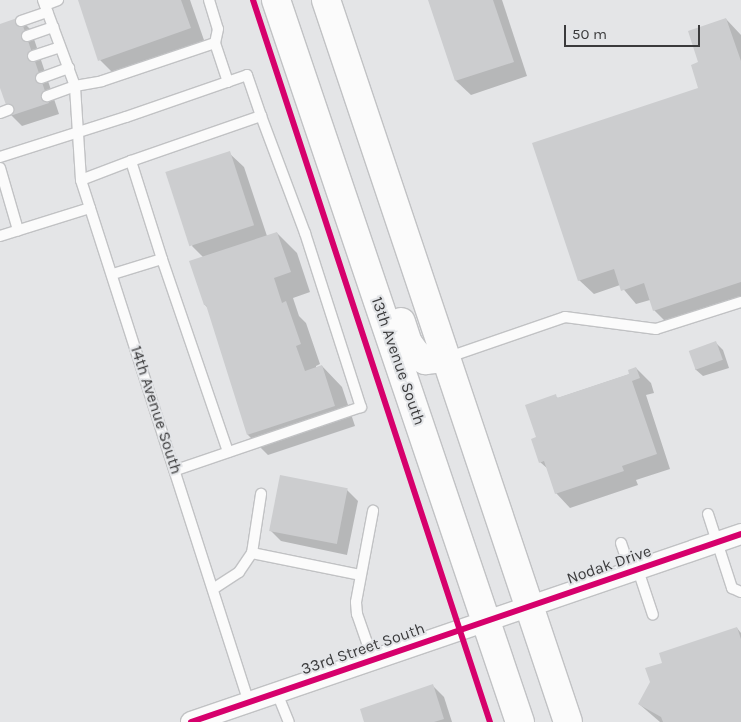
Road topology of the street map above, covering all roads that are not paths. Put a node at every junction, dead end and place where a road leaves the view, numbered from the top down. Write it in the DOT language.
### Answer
graph roads {
  1 [pos="58,0"];
  2 [pos="209,0"];
  3 [pos="276,0"];
  4 [pos="326,0"];
  5 [pos="45,5"];
  6 [pos="21,20"];
  7 [pos="53,27"];
  8 [pos="27,36"];
  9 [pos="214,43"];
  10 [pos="60,47"];
  11 [pos="34,56"];
  12 [pos="69,68"];
  13 [pos="41,78"];
  14 [pos="228,82"];
  15 [pos="76,86"];
  16 [pos="47,96"];
  17 [pos="261,116"];
  18 [pos="80,132"];
  19 [pos="0,156"];
  20 [pos="130,161"];
  21 [pos="0,168"];
  22 [pos="81,180"];
  23 [pos="346,206"];
  24 [pos="90,208"];
  25 [pos="18,230"];
  26 [pos="0,236"];
  27 [pos="162,259"];
  28 [pos="113,274"];
  29 [pos="741,302"];
  30 [pos="444,358"];
  31 [pos="228,452"];
  32 [pos="176,470"];
  33 [pos="261,494"];
  34 [pos="373,511"];
  35 [pos="708,514"];
  36 [pos="741,534"];
  37 [pos="717,542"];
  38 [pos="621,543"];
  39 [pos="252,553"];
  40 [pos="635,571"];
  41 [pos="360,575"];
  42 [pos="213,589"];
  43 [pos="741,592"];
  44 [pos="529,608"];
  45 [pos="653,615"];
  46 [pos="486,623"];
  47 [pos="373,660"];
  48 [pos="278,693"];
  49 [pos="249,703"];
  50 [pos="226,717"];
  51 [pos="191,722"];
  52 [pos="289,722"];
  53 [pos="520,722"];
  54 [pos="568,722"];
  1 -- 5 [label="lane"];
  2 -- 9 [label="lane"];
  3 -- 23 [label="main road, 13th Avenue South"];
  4 -- 30 [label="main road"];
  5 -- 6 [label="lane"];
  5 -- 7 [label="lane, 14th Avenue South"];
  7 -- 8 [label="lane"];
  7 -- 10 [label="lane, 14th Avenue South"];
  9 -- 14 [label="lane"];
  9 -- 15 [label="lane"];
  10 -- 11 [label="lane"];
  10 -- 12 [label="lane, 14th Avenue South"];
  12 -- 13 [label="lane"];
  12 -- 15 [label="lane, 14th Avenue South"];
  14 -- 17 [label="lane"];
  14 -- 18 [label="lane"];
  15 -- 16 [label="lane"];
  15 -- 18 [label="lane, 14th Avenue South"];
  17 -- 20 [label="lane"];
  17 -- 31 [label="lane"];
  18 -- 19 [label="lane"];
  18 -- 22 [label="lane, 14th Avenue South"];
  20 -- 22 [label="lane"];
  20 -- 27 [label="lane"];
  21 -- 25 [label="lane"];
  22 -- 24 [label="lane, 14th Avenue South"];
  23 -- 30 [label="main road"];
  23 -- 46 [label="main road, 13th Avenue South"];
  24 -- 25 [label="lane"];
  24 -- 28 [label="lane, 14th Avenue South"];
  25 -- 26 [label="lane"];
  27 -- 28 [label="lane"];
  27 -- 31 [label="lane"];
  28 -- 32 [label="lane, 14th Avenue South"];
  29 -- 30 [label="lane"];
  30 -- 44 [label="main road"];
  31 -- 32 [label="lane"];
  32 -- 42 [label="lane, 14th Avenue South"];
  33 -- 39 [label="lane"];
  34 -- 41 [label="lane"];
  35 -- 37 [label="lane"];
  36 -- 37 [label="street, Nodak Drive"];
  37 -- 40 [label="street, Nodak Drive"];
  37 -- 43 [label="lane"];
  38 -- 40 [label="lane"];
  39 -- 41 [label="lane"];
  39 -- 42 [label="lane"];
  40 -- 44 [label="street, Nodak Drive"];
  40 -- 45 [label="lane"];
  41 -- 47 [label="lane"];
  42 -- 49 [label="lane, 14th Avenue South"];
  44 -- 46 [label="street, Nodak Drive"];
  44 -- 54 [label="main road"];
  46 -- 47 [label="street, 33rd Street South"];
  46 -- 53 [label="main road, 13th Avenue South"];
  47 -- 48 [label="street, 33rd Street South"];
  48 -- 49 [label="street, 33rd Street South"];
  48 -- 52 [label="lane"];
  49 -- 50 [label="street, 33rd Street South"];
  50 -- 51 [label="street, 33rd Street South"];
}
